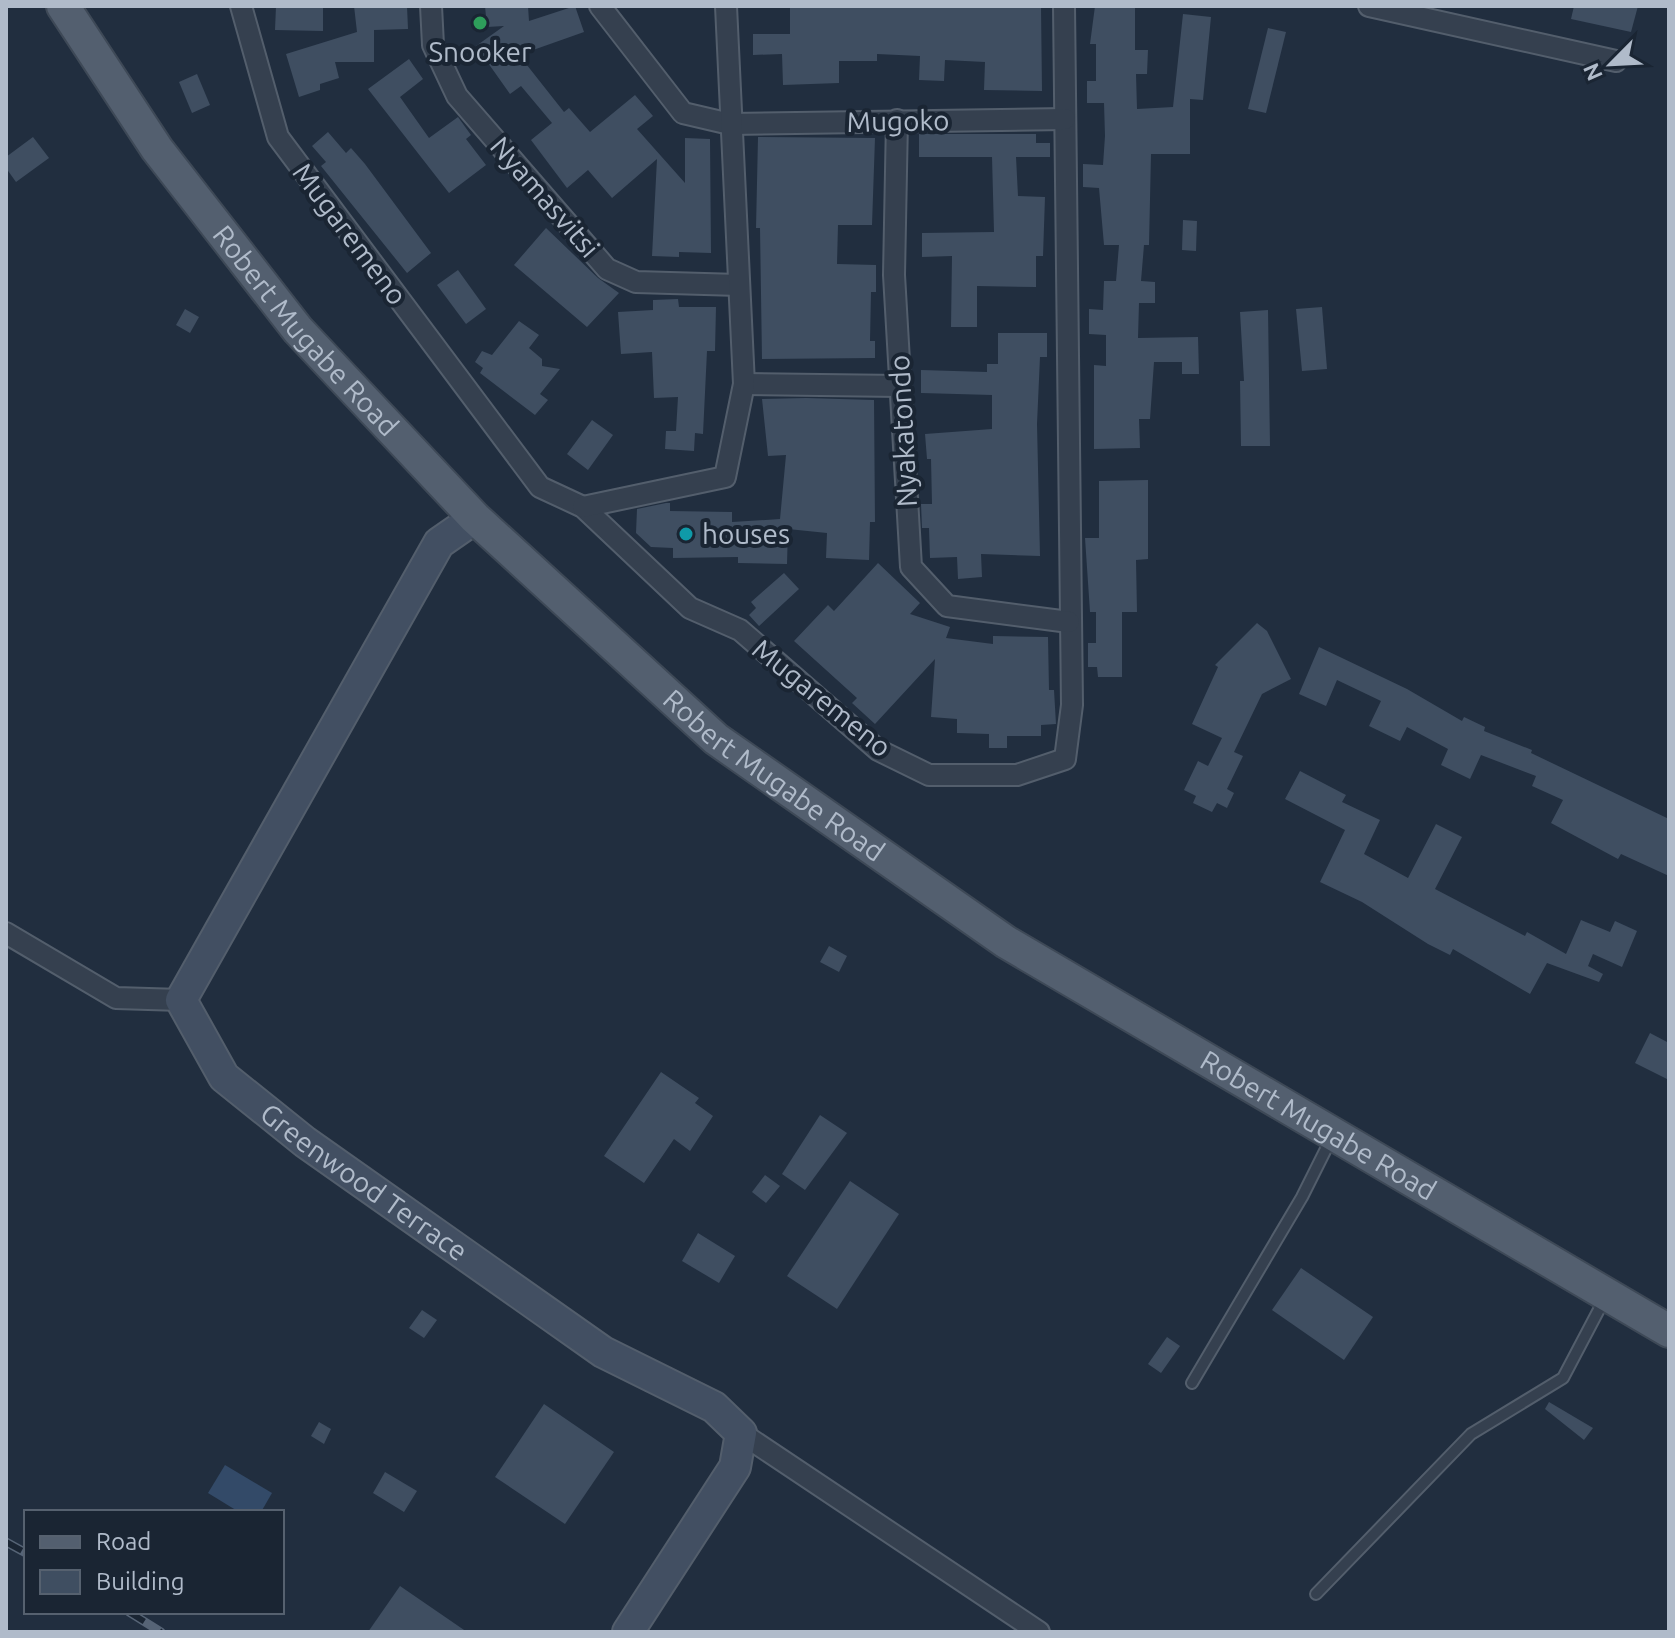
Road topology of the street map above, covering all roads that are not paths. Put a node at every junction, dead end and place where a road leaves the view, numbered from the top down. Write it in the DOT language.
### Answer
graph roads {
  1 [pos="63,6"];
  2 [pos="241,6"];
  3 [pos="431,6"];
  4 [pos="600,6"];
  5 [pos="726,6"];
  6 [pos="1064,6"];
  7 [pos="1369,6"];
  8 [pos="1616,61"];
  9 [pos="1065,119"];
  10 [pos="897,120"];
  11 [pos="730,124"];
  12 [pos="739,285"];
  13 [pos="744,384"];
  14 [pos="900,386"];
  15 [pos="583,507"];
  16 [pos="475,518"];
  17 [pos="1069,622"];
  18 [pos="6,933"];
  19 [pos="181,1000"];
  20 [pos="1333,1134"];
  21 [pos="1607,1294"];
  22 [pos="1669,1331"];
  23 [pos="1192,1383"];
  24 [pos="741,1433"];
  25 [pos="1316,1594"];
  26 [pos="628,1632"];
  27 [pos="1039,1632"];
  1 -- 16 [label="main road, Robert Mugabe Road"];
  2 -- 15 [label="street, Mugaremeno"];
  3 -- 12 [label="street, Nyamasvitsi"];
  4 -- 11 [label="street, Mugoko"];
  5 -- 11 [label="street"];
  6 -- 9 [label="street, Mugaremeno"];
  7 -- 8 [label="street"];
  9 -- 10 [label="street, Mugoko"];
  9 -- 17 [label="street, Mugaremeno"];
  10 -- 11 [label="street, Mugoko"];
  10 -- 14 [label="street, Nyakatondo"];
  11 -- 12 [label="street"];
  12 -- 13 [label="street"];
  13 -- 14 [label="street"];
  13 -- 15 [label="street"];
  14 -- 17 [label="street, Nyakatondo"];
  15 -- 17 [label="street, Mugaremeno"];
  16 -- 19 [label="street"];
  16 -- 20 [label="main road, Robert Mugabe Road"];
  18 -- 19 [label="street"];
  19 -- 24 [label="street, Greenwood Terrace"];
  20 -- 21 [label="main road, Robert Mugabe Road"];
  20 -- 23 [label="lane"];
  21 -- 22 [label="main road, Robert Mugabe Road"];
  21 -- 25 [label="lane"];
  24 -- 26 [label="street"];
  24 -- 27 [label="street, Greenwood Terrace"];
}
